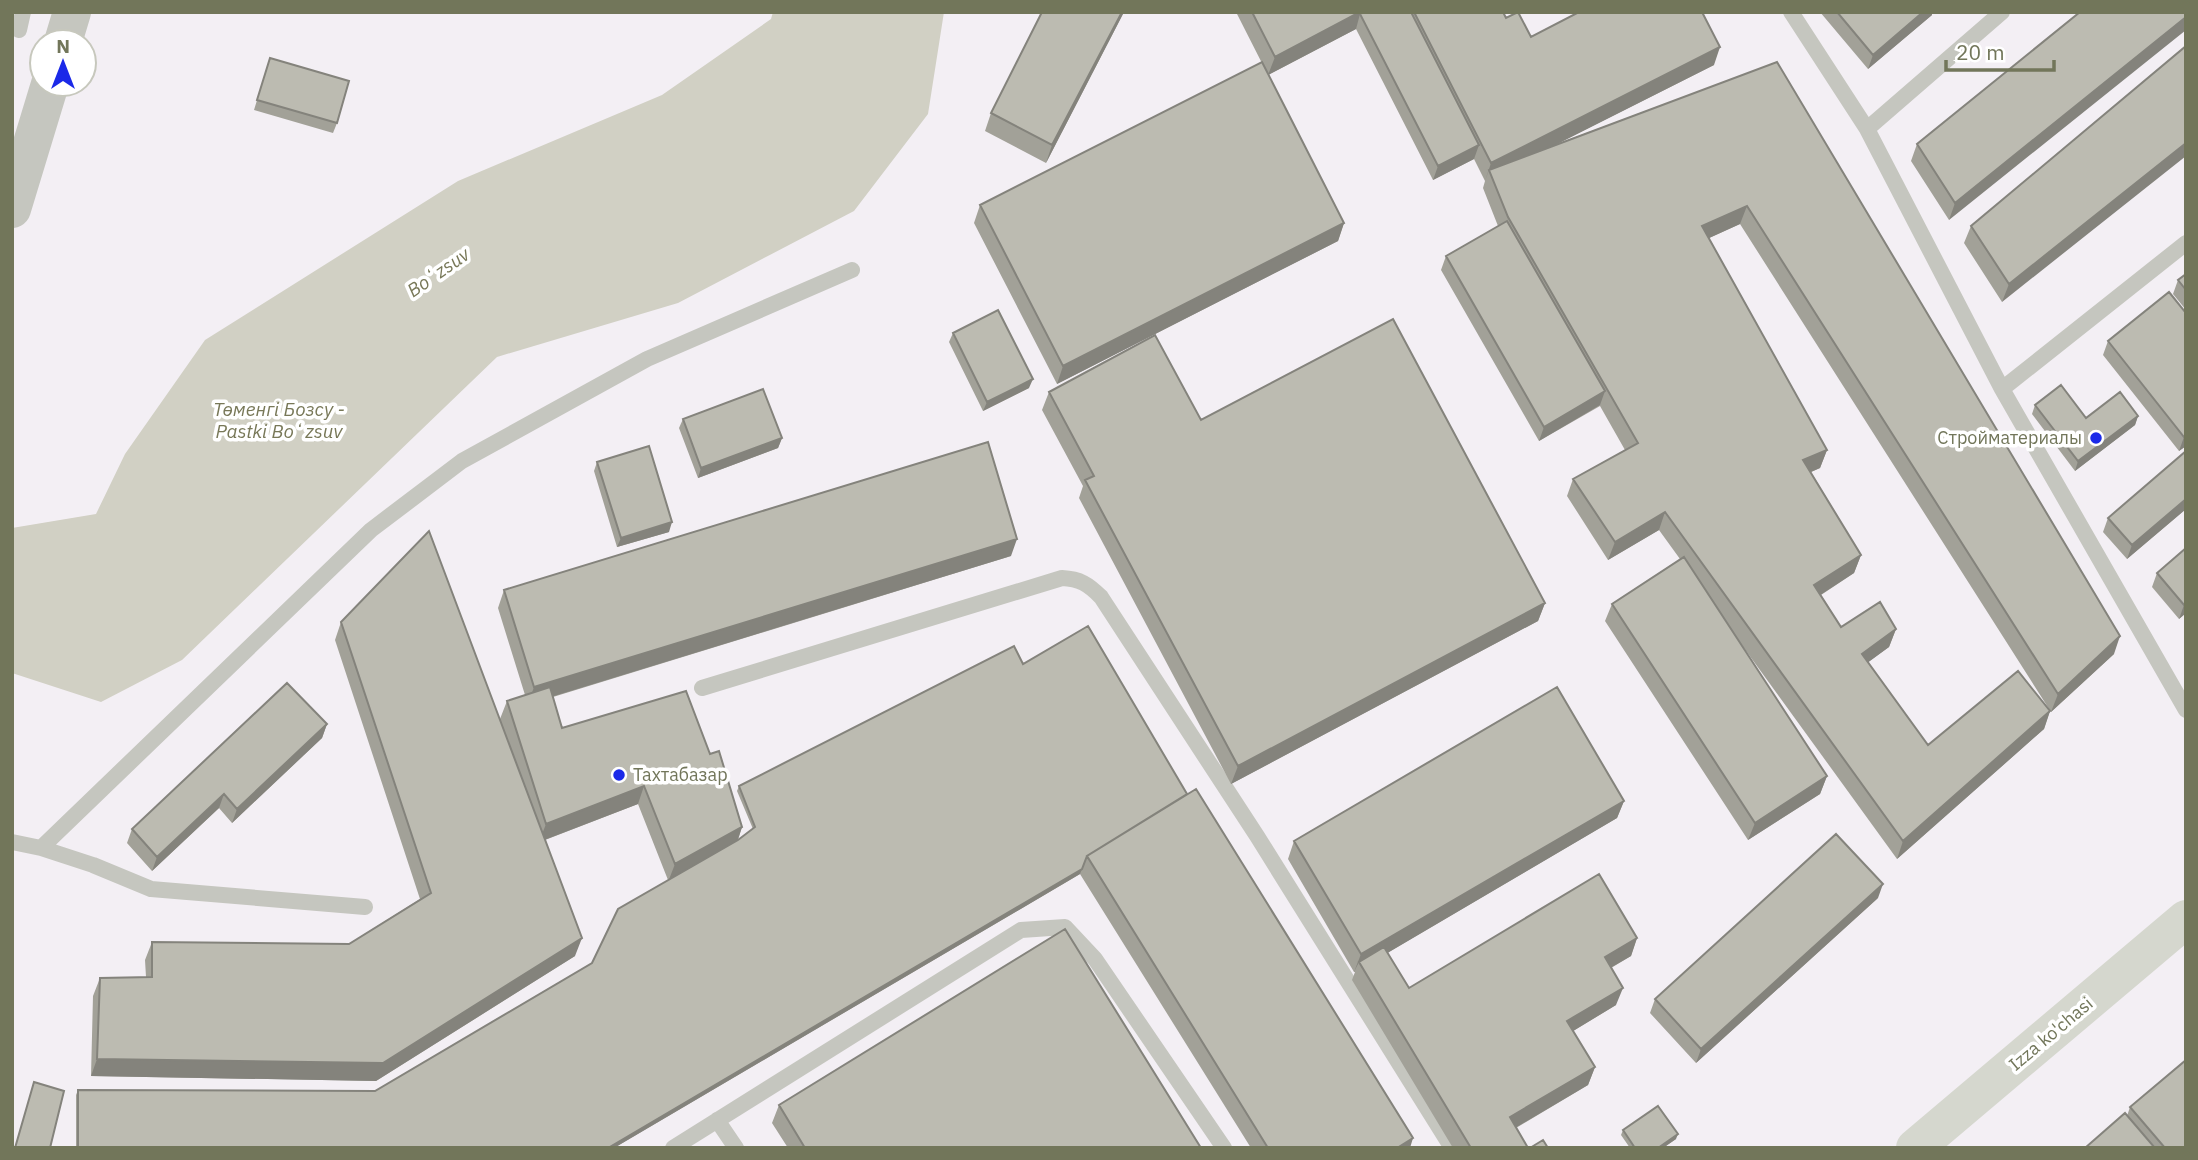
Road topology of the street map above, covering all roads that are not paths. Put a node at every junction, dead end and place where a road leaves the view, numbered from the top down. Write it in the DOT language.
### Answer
graph roads {
  1 [pos="23,12"];
  2 [pos="1791,12"];
  3 [pos="2002,12"];
  4 [pos="19,30"];
  5 [pos="46,98"];
  6 [pos="1867,129"];
  7 [pos="12,209"];
  8 [pos="2186,243"];
  9 [pos="852,270"];
  10 [pos="2002,389"];
  11 [pos="702,688"];
  12 [pos="2186,710"];
  13 [pos="12,842"];
  14 [pos="41,848"];
  15 [pos="365,907"];
  16 [pos="2186,919"];
  17 [pos="718,1120"];
  18 [pos="673,1148"];
  19 [pos="736,1148"];
  20 [pos="1224,1148"];
  21 [pos="1452,1148"];
  22 [pos="1914,1148"];
  1 -- 4 [label="lane"];
  2 -- 6 [label="lane"];
  3 -- 6 [label="lane"];
  5 -- 7 [label="street"];
  6 -- 10 [label="lane"];
  8 -- 10 [label="lane"];
  9 -- 14 [label="lane"];
  10 -- 12 [label="lane"];
  11 -- 21 [label="lane"];
  13 -- 14 [label="lane"];
  14 -- 15 [label="lane"];
  16 -- 22 [label="main road, Izza ko'chasi"];
  17 -- 18 [label="lane"];
  17 -- 19 [label="lane"];
  17 -- 20 [label="lane"];
}
